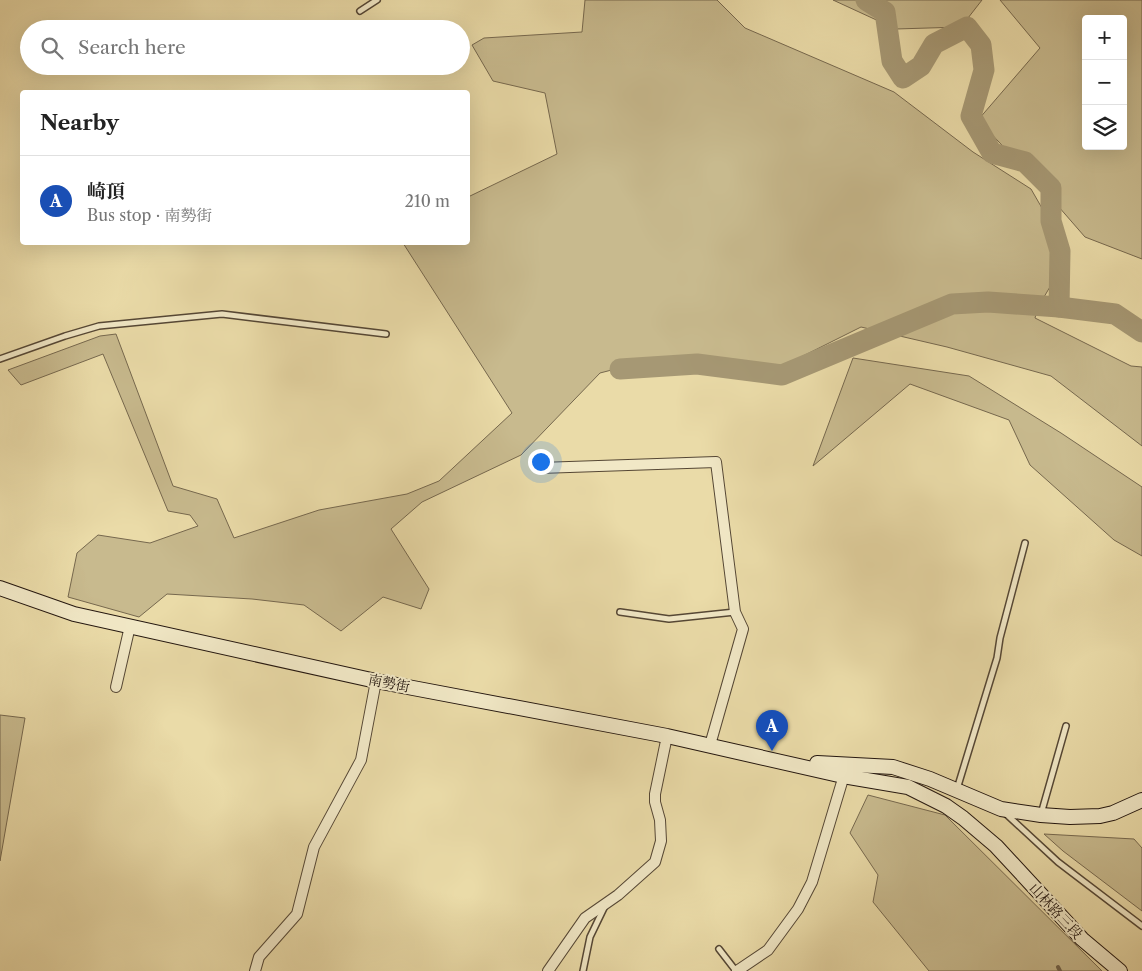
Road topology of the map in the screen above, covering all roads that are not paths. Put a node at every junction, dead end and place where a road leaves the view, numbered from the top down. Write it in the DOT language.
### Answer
graph roads {
  1 [pos="377,0"];
  2 [pos="360,11"];
  3 [pos="386,334"];
  4 [pos="0,359"];
  5 [pos="540,468"];
  6 [pos="1025,544"];
  7 [pos="0,588"];
  8 [pos="620,612"];
  9 [pos="735,612"];
  10 [pos="131,627"];
  11 [pos="376,681"];
  12 [pos="116,688"];
  13 [pos="1066,726"];
  14 [pos="666,736"];
  15 [pos="710,745"];
  16 [pos="846,770"];
  17 [pos="956,790"];
  18 [pos="1142,800"];
  19 [pos="1001,809"];
  20 [pos="1041,815"];
  21 [pos="607,903"];
  22 [pos="1142,926"];
  23 [pos="719,950"];
  24 [pos="255,971"];
  25 [pos="548,971"];
  26 [pos="583,971"];
  27 [pos="737,971"];
  28 [pos="1120,971"];
  1 -- 2 [label="lane"];
  3 -- 4 [label="lane"];
  5 -- 9 [label="street"];
  6 -- 17 [label="lane"];
  7 -- 10 [label="main road, 南勢街"];
  8 -- 9 [label="lane"];
  9 -- 15 [label="street"];
  10 -- 11 [label="main road, 南勢街"];
  10 -- 12 [label="street"];
  11 -- 14 [label="main road, 南勢街"];
  11 -- 24 [label="street"];
  13 -- 20 [label="lane"];
  14 -- 15 [label="main road, 南勢街"];
  14 -- 21 [label="street"];
  15 -- 16 [label="main road, 南勢街"];
  16 -- 17 [label="main road"];
  16 -- 27 [label="street"];
  16 -- 28 [label="main road, 山林路三段"];
  17 -- 19 [label="main road"];
  18 -- 20 [label="main road"];
  19 -- 20 [label="main road"];
  19 -- 22 [label="lane"];
  21 -- 25 [label="street"];
  21 -- 26 [label="lane"];
  23 -- 27 [label="lane"];
}
